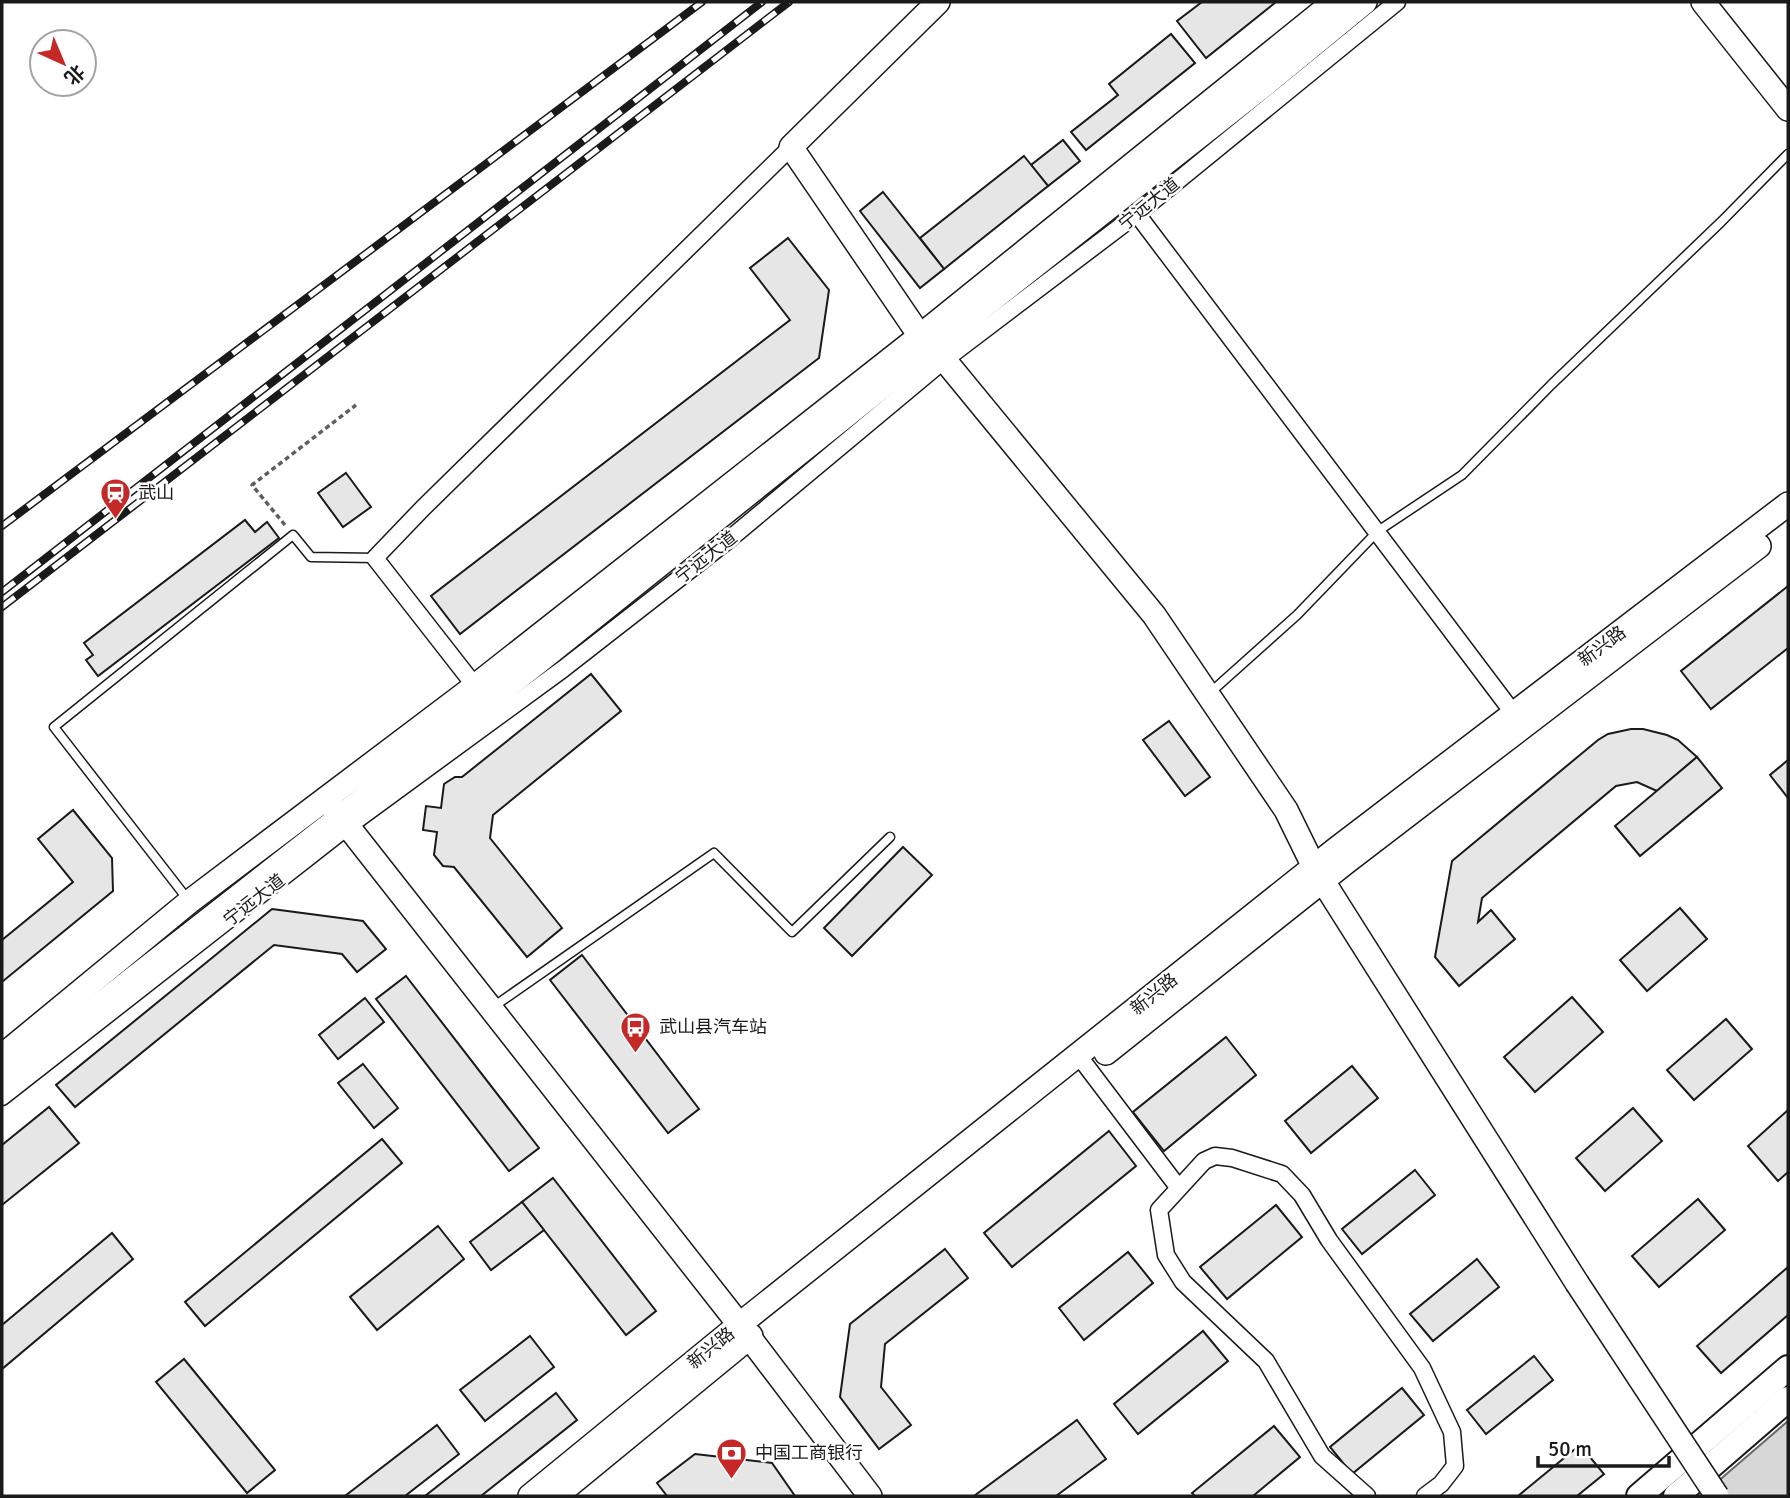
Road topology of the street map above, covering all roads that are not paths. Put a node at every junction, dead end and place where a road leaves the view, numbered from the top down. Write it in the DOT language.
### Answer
graph roads {
  1 [pos="938,2"];
  2 [pos="1334,2"];
  3 [pos="1365,2"];
  4 [pos="1397,2"];
  5 [pos="1703,2"];
  6 [pos="1788,109"];
  7 [pos="790,147"];
  8 [pos="1788,154"];
  9 [pos="1137,214"];
  10 [pos="932,347"];
  11 [pos="1788,504"];
  12 [pos="1788,524"];
  13 [pos="1378,531"];
  14 [pos="375,558"];
  15 [pos="475,686"];
  16 [pos="1208,695"];
  17 [pos="1514,714"];
  18 [pos="338,814"];
  19 [pos="890,837"];
  20 [pos="1319,873"];
  21 [pos="189,902"];
  22 [pos="490,1009"];
  23 [pos="2,1056"];
  24 [pos="1083,1061"];
  25 [pos="2,1082"];
  26 [pos="2,1097"];
  27 [pos="1178,1186"];
  28 [pos="744,1331"];
  29 [pos="1788,1368"];
  30 [pos="1788,1399"];
  31 [pos="530,1496"];
  32 [pos="556,1496"];
  33 [pos="870,1496"];
  34 [pos="1367,1496"];
  35 [pos="1425,1496"];
  36 [pos="1639,1496"];
  37 [pos="1676,1496"];
  38 [pos="1717,1496"];
  1 -- 7 [label="main road"];
  2 -- 10 [label="main road, 宁远大道"];
  3 -- 10 [label="main road, 宁远大道"];
  4 -- 9 [label="street, 宁远大道"];
  5 -- 6 [label="main road"];
  7 -- 10 [label="main road"];
  7 -- 14 [label="street"];
  8 -- 13 [label="lane"];
  9 -- 10 [label="street, 宁远大道"];
  9 -- 13 [label="street"];
  10 -- 15 [label="main road, 宁远大道"];
  10 -- 16 [label="main road"];
  10 -- 18 [label="main road, 宁远大道"];
  11 -- 17 [label="main road, 新兴路"];
  12 -- 20 [label="main road, 新兴路"];
  13 -- 16 [label="lane"];
  13 -- 17 [label="street"];
  14 -- 15 [label="street"];
  14 -- 21 [label="lane"];
  15 -- 18 [label="main road, 宁远大道"];
  16 -- 20 [label="main road"];
  17 -- 20 [label="main road, 新兴路"];
  18 -- 21 [label="main road, 宁远大道"];
  18 -- 22 [label="main road"];
  18 -- 25 [label="main road, 宁远大道"];
  18 -- 26 [label="street, 宁远大道"];
  19 -- 22 [label="lane"];
  20 -- 24 [label="main road, 新兴路"];
  20 -- 38 [label="main road, bridge"];
  21 -- 23 [label="main road, 宁远大道"];
  22 -- 28 [label="main road"];
  24 -- 27 [label="street"];
  24 -- 28 [label="main road, 新兴路"];
  27 -- 34 [label="street"];
  27 -- 35 [label="street"];
  28 -- 31 [label="main road, 新兴路"];
  28 -- 32 [label="main road, 新兴路"];
  28 -- 33 [label="main road"];
  29 -- 36 [label="main road"];
  30 -- 37 [label="main road"];
}
